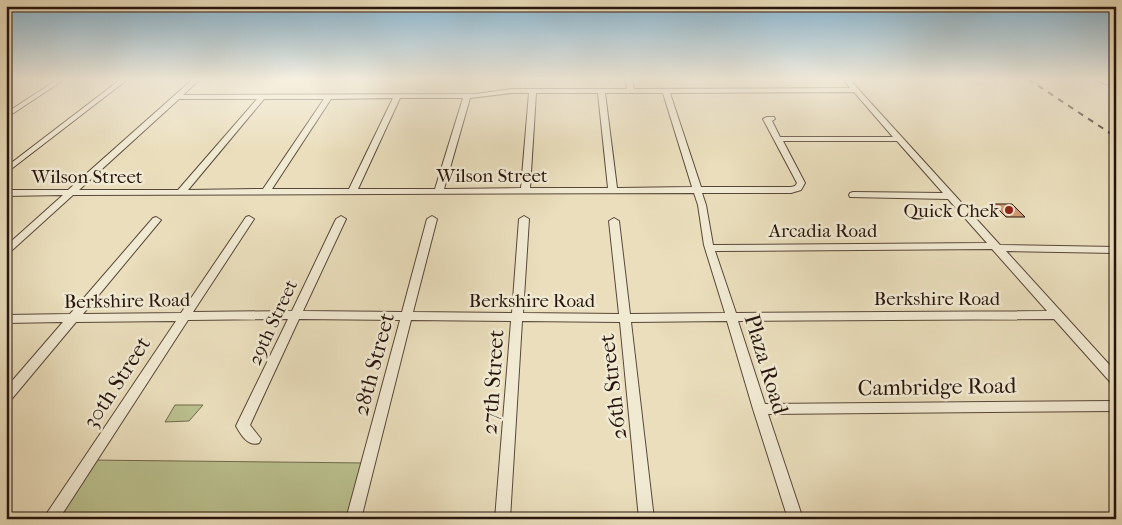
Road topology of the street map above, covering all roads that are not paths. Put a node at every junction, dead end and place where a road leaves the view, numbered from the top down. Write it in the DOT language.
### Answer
graph roads {
  1 [pos="25,104"];
  2 [pos="93,104"];
  3 [pos="169,104"];
  4 [pos="257,104"];
  5 [pos="324,104"];
  6 [pos="394,104"];
  7 [pos="465,104"];
  8 [pos="532,104"];
  9 [pos="603,104"];
  10 [pos="670,104"];
  11 [pos="868,104"];
  12 [pos="6,116"];
  13 [pos="771,119"];
  14 [pos="777,138"];
  15 [pos="900,139"];
  16 [pos="6,171"];
  17 [pos="613,190"];
  18 [pos="697,190"];
  19 [pos="439,191"];
  20 [pos="526,191"];
  21 [pos="181,192"];
  22 [pos="266,192"];
  23 [pos="352,192"];
  24 [pos="6,193"];
  25 [pos="71,193"];
  26 [pos="853,195"];
  27 [pos="950,196"];
  28 [pos="249,219"];
  29 [pos="341,219"];
  30 [pos="432,219"];
  31 [pos="524,219"];
  32 [pos="156,220"];
  33 [pos="614,221"];
  34 [pos="997,247"];
  35 [pos="710,248"];
  36 [pos="1116,250"];
  37 [pos="6,251"];
  38 [pos="295,315"];
  39 [pos="1057,315"];
  40 [pos="406,316"];
  41 [pos="183,317"];
  42 [pos="517,317"];
  43 [pos="732,317"];
  44 [pos="6,318"];
  45 [pos="74,318"];
  46 [pos="624,318"];
  47 [pos="1116,381"];
  48 [pos="6,397"];
  49 [pos="1116,406"];
  50 [pos="759,409"];
  51 [pos="254,439"];
  52 [pos="50,519"];
  53 [pos="353,519"];
  54 [pos="502,519"];
  55 [pos="647,519"];
  56 [pos="796,519"];
  1 -- 12 [label="street"];
  2 -- 16 [label="street"];
  3 -- 25 [label="street"];
  4 -- 21 [label="street"];
  5 -- 22 [label="street"];
  6 -- 23 [label="street"];
  7 -- 19 [label="street"];
  8 -- 20 [label="street"];
  9 -- 17 [label="street"];
  10 -- 18 [label="street, Plaza Road"];
  11 -- 15 [label="street"];
  13 -- 14 [label="street"];
  14 -- 15 [label="street"];
  14 -- 18 [label="street, Wilson Street"];
  15 -- 27 [label="street"];
  17 -- 18 [label="street, Wilson Street"];
  17 -- 20 [label="street, Wilson Street"];
  18 -- 35 [label="street, Plaza Road"];
  19 -- 20 [label="street, Wilson Street"];
  19 -- 23 [label="street, Wilson Street"];
  21 -- 22 [label="street, Wilson Street"];
  21 -- 25 [label="street, Wilson Street"];
  22 -- 23 [label="street, Wilson Street"];
  24 -- 25 [label="street, Wilson Street"];
  25 -- 37 [label="street"];
  26 -- 27 [label="street"];
  27 -- 34 [label="street"];
  28 -- 41 [label="street, 30th Street"];
  29 -- 38 [label="street, 29th Street"];
  30 -- 40 [label="street, 28th Street"];
  31 -- 42 [label="street, 27th Street"];
  32 -- 45 [label="street"];
  33 -- 46 [label="street, 26th Street"];
  34 -- 35 [label="street, Arcadia Road"];
  34 -- 36 [label="street, Arcadia Road"];
  34 -- 39 [label="street"];
  35 -- 43 [label="street, Plaza Road"];
  38 -- 40 [label="street, Berkshire Road"];
  38 -- 41 [label="street, Berkshire Road"];
  38 -- 51 [label="street, 29th Street"];
  39 -- 43 [label="street, Berkshire Road"];
  39 -- 47 [label="street"];
  40 -- 42 [label="street, Berkshire Road"];
  40 -- 53 [label="street, 28th Street"];
  41 -- 45 [label="street, Berkshire Road"];
  41 -- 52 [label="street, 30th Street"];
  42 -- 46 [label="street, Berkshire Road"];
  42 -- 54 [label="street, 27th Street"];
  43 -- 46 [label="street, Berkshire Road"];
  43 -- 50 [label="street, Plaza Road"];
  44 -- 45 [label="street, Berkshire Road"];
  45 -- 48 [label="street"];
  46 -- 55 [label="street, 26th Street"];
  49 -- 50 [label="street, Cambridge Road"];
  50 -- 56 [label="street, Plaza Road"];
}
